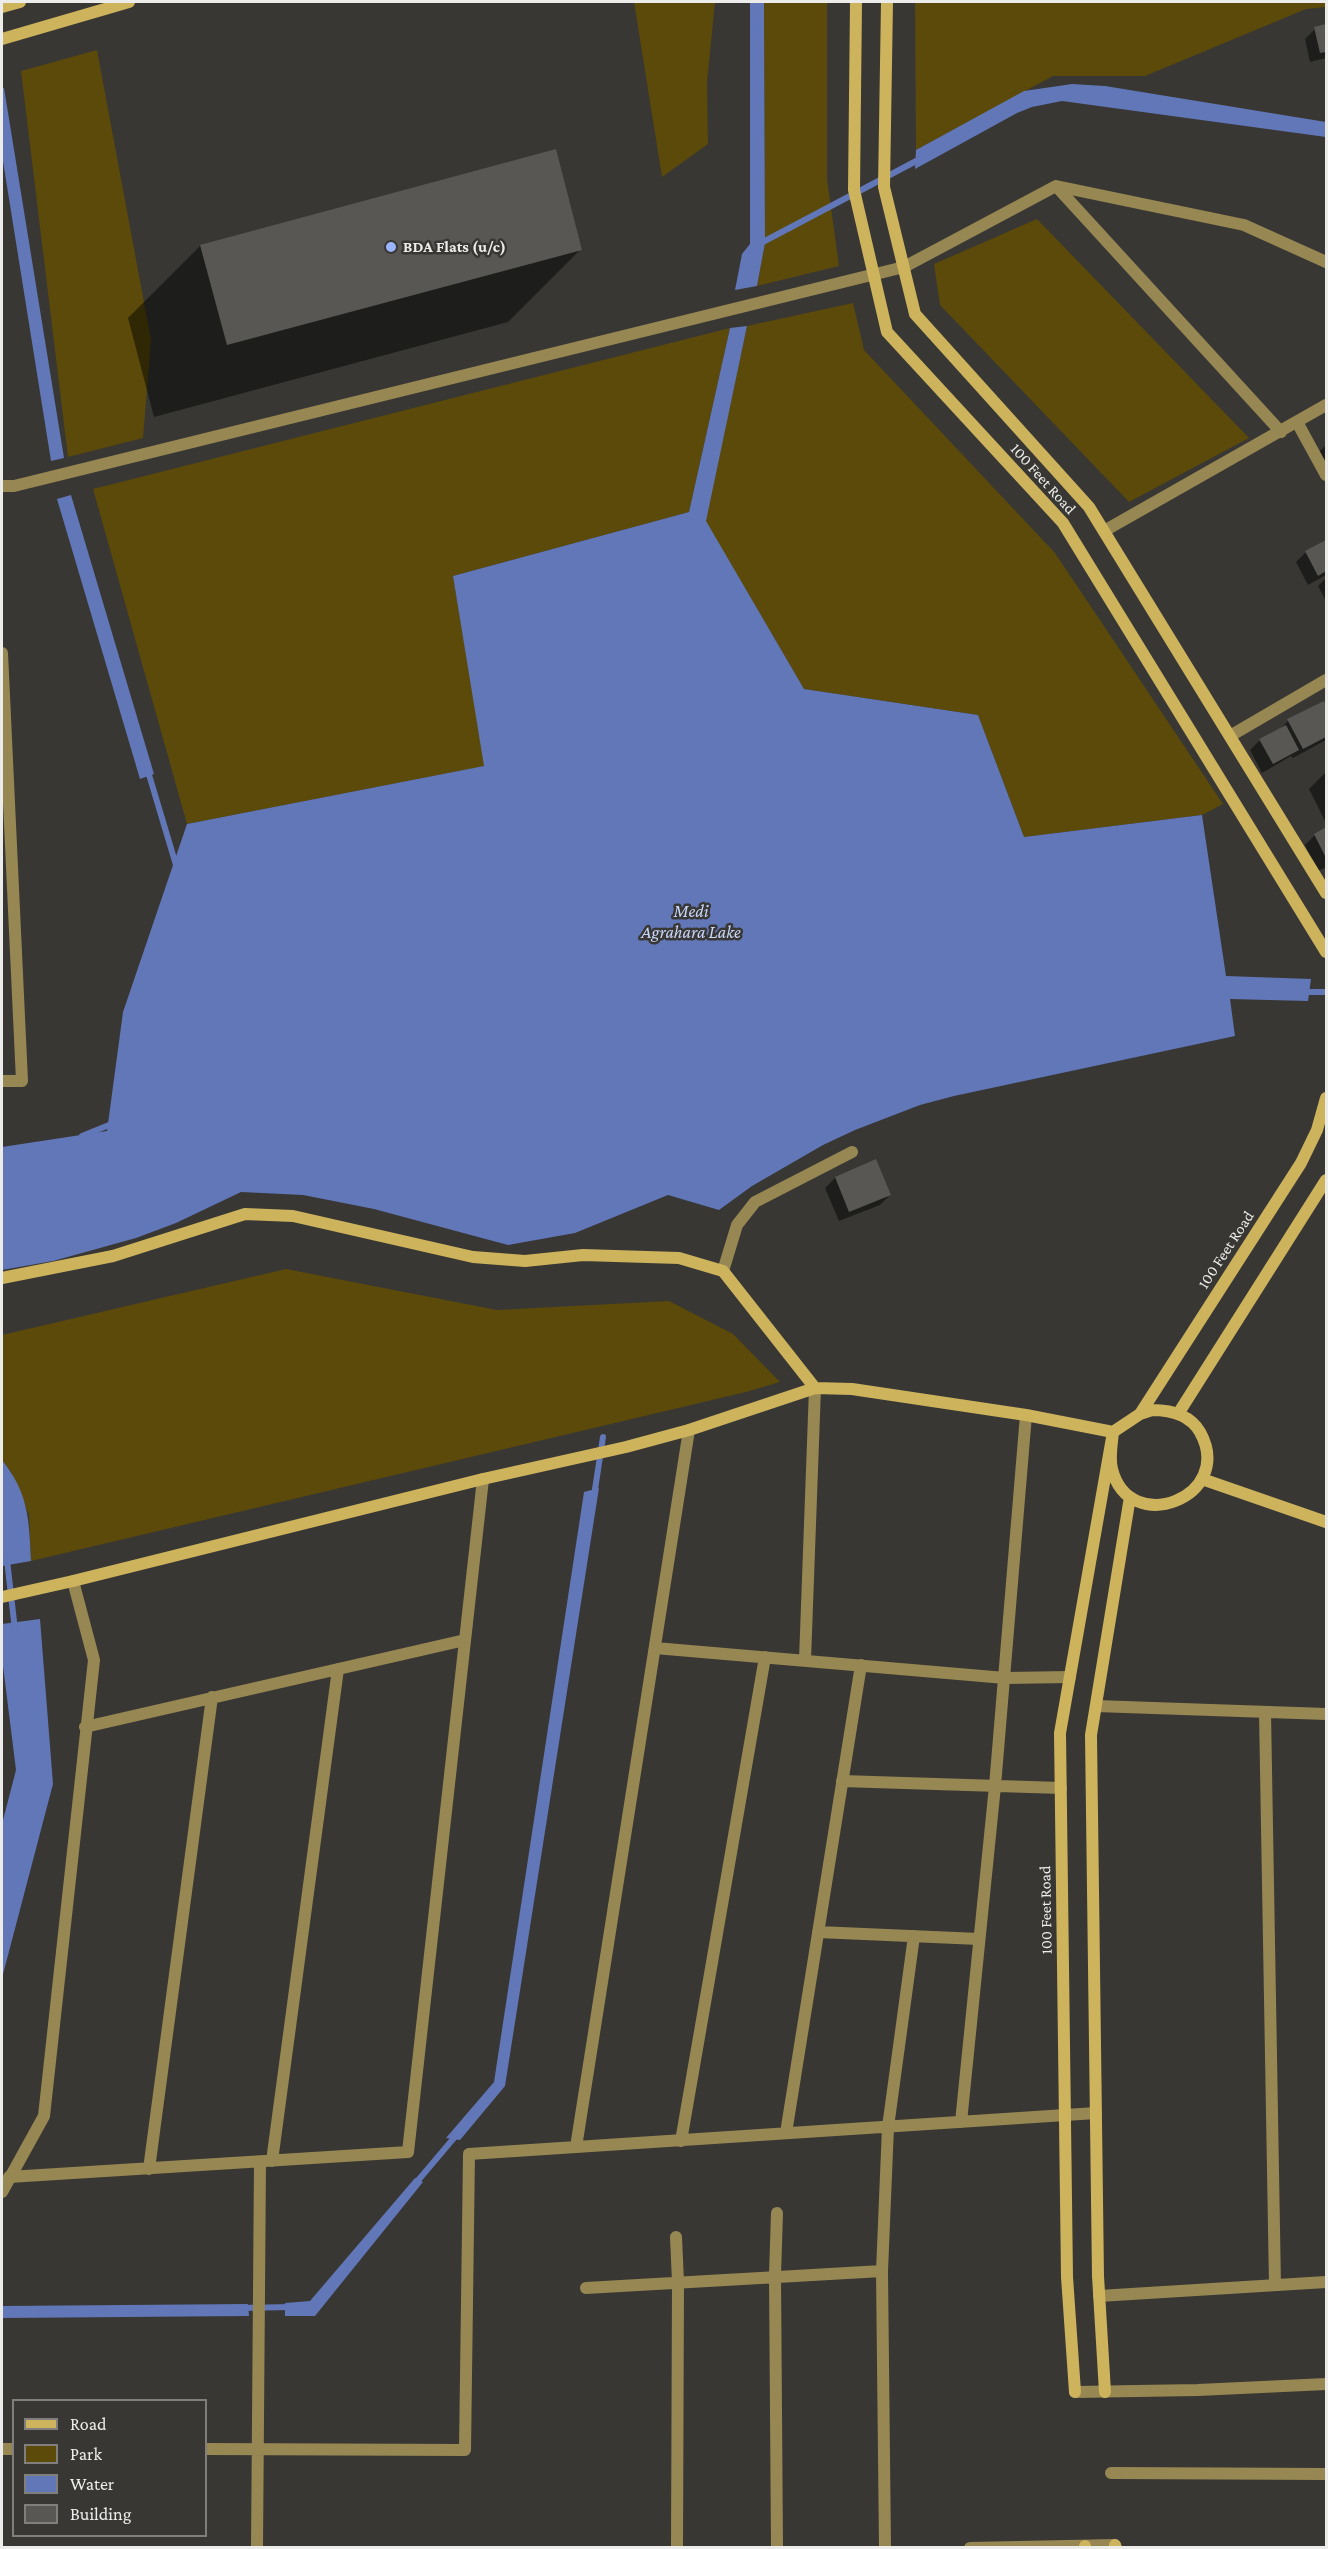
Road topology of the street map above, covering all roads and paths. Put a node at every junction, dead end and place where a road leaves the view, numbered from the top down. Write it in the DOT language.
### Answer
graph roads {
  1 [pos="20,2"];
  2 [pos="129,2"];
  3 [pos="856,2"];
  4 [pos="887,2"];
  5 [pos="2,7"];
  6 [pos="2,39"];
  7 [pos="1056,186"];
  8 [pos="1326,262"];
  9 [pos="904,267"];
  10 [pos="874,274"];
  11 [pos="1326,405"];
  12 [pos="1297,422"];
  13 [pos="1281,432"];
  14 [pos="1326,475"];
  15 [pos="2,486"];
  16 [pos="1104,531"];
  17 [pos="2,653"];
  18 [pos="1326,680"];
  19 [pos="1230,736"];
  20 [pos="7,861"];
  21 [pos="1326,893"];
  22 [pos="1326,952"];
  23 [pos="2,1081"];
  24 [pos="1326,1098"];
  25 [pos="852,1152"];
  26 [pos="1326,1180"];
  27 [pos="723,1271"];
  28 [pos="2,1278"];
  29 [pos="815,1388"];
  30 [pos="1140,1414"];
  31 [pos="1178,1414"];
  32 [pos="1026,1415"];
  33 [pos="689,1430"];
  34 [pos="1113,1432"];
  35 [pos="483,1479"];
  36 [pos="1202,1479"];
  37 [pos="1130,1497"];
  38 [pos="1326,1522"];
  39 [pos="73,1581"];
  40 [pos="2,1597"];
  41 [pos="465,1640"];
  42 [pos="655,1648"];
  43 [pos="765,1657"];
  44 [pos="805,1660"];
  45 [pos="861,1665"];
  46 [pos="338,1669"];
  47 [pos="1070,1677"];
  48 [pos="1005,1678"];
  49 [pos="212,1697"];
  50 [pos="1096,1706"];
  51 [pos="1265,1712"];
  52 [pos="1326,1714"];
  53 [pos="85,1727"];
  54 [pos="842,1781"];
  55 [pos="995,1786"];
  56 [pos="1061,1788"];
  57 [pos="818,1932"];
  58 [pos="914,1936"];
  59 [pos="979,1939"];
  60 [pos="1096,2113"];
  61 [pos="1065,2115"];
  62 [pos="961,2122"];
  63 [pos="888,2127"];
  64 [pos="786,2133"];
  65 [pos="681,2141"];
  66 [pos="576,2147"];
  67 [pos="266,2162"];
  68 [pos="149,2169"];
  69 [pos="9,2177"];
  70 [pos="2,2192"];
  71 [pos="777,2213"];
  72 [pos="676,2237"];
  73 [pos="882,2271"];
  74 [pos="775,2275"];
  75 [pos="678,2282"];
  76 [pos="1326,2282"];
  77 [pos="1275,2285"];
  78 [pos="586,2288"];
  79 [pos="1099,2296"];
  80 [pos="1326,2384"];
  81 [pos="1075,2392"];
  82 [pos="1105,2392"];
  83 [pos="207,2449"];
  84 [pos="258,2449"];
  85 [pos="1111,2473"];
  86 [pos="1326,2474"];
  87 [pos="1115,2546"];
  88 [pos="257,2547"];
  89 [pos="677,2547"];
  90 [pos="777,2547"];
  91 [pos="885,2547"];
  92 [pos="970,2547"];
  93 [pos="989,2547"];
  94 [pos="1085,2547"];
  1 -- 5 [label="main road"];
  2 -- 6 [label="main road"];
  3 -- 10 [label="main road, 100 Feet Road"];
  4 -- 9 [label="main road, 100 Feet Road"];
  7 -- 8 [label="street"];
  7 -- 9 [label="street"];
  7 -- 13 [label="street"];
  9 -- 10 [label="street"];
  9 -- 16 [label="main road, 100 Feet Road"];
  10 -- 15 [label="street"];
  10 -- 22 [label="main road, 100 Feet Road"];
  11 -- 12 [label="street"];
  12 -- 13 [label="street"];
  12 -- 14 [label="street"];
  13 -- 16 [label="street"];
  16 -- 19 [label="main road, 100 Feet Road"];
  17 -- 20 [label="street"];
  18 -- 19 [label="street"];
  19 -- 21 [label="main road, 100 Feet Road"];
  20 -- 23 [label="street"];
  24 -- 30 [label="main road, 100 Feet Road"];
  25 -- 27 [label="street"];
  26 -- 31 [label="main road"];
  27 -- 28 [label="main road"];
  27 -- 29 [label="main road"];
  29 -- 32 [label="main road"];
  29 -- 33 [label="main road"];
  29 -- 44 [label="street"];
  30 -- 31 [label="main road"];
  30 -- 34 [label="main road"];
  31 -- 36 [label="main road"];
  32 -- 34 [label="main road"];
  32 -- 48 [label="street"];
  33 -- 35 [label="main road"];
  33 -- 42 [label="street"];
  34 -- 37 [label="main road"];
  34 -- 47 [label="main road, 100 Feet Road"];
  35 -- 39 [label="main road"];
  35 -- 41 [label="street"];
  36 -- 37 [label="main road"];
  36 -- 38 [label="main road"];
  37 -- 50 [label="main road"];
  39 -- 40 [label="main road"];
  39 -- 53 [label="street"];
  41 -- 46 [label="street"];
  41 -- 67 [label="street"];
  42 -- 43 [label="street"];
  42 -- 66 [label="street"];
  43 -- 44 [label="street"];
  43 -- 65 [label="street"];
  44 -- 45 [label="street"];
  45 -- 48 [label="street"];
  45 -- 54 [label="street"];
  46 -- 49 [label="street"];
  46 -- 67 [label="street"];
  47 -- 48 [label="street"];
  47 -- 56 [label="main road, 100 Feet Road"];
  48 -- 55 [label="street"];
  49 -- 53 [label="street"];
  49 -- 68 [label="street"];
  50 -- 51 [label="street"];
  50 -- 60 [label="main road"];
  51 -- 52 [label="street"];
  51 -- 77 [label="street"];
  53 -- 69 [label="street"];
  54 -- 55 [label="street"];
  54 -- 57 [label="street"];
  55 -- 56 [label="street"];
  55 -- 59 [label="street"];
  56 -- 61 [label="main road, 100 Feet Road"];
  57 -- 58 [label="street"];
  57 -- 64 [label="street"];
  58 -- 59 [label="street"];
  58 -- 63 [label="street"];
  59 -- 62 [label="street"];
  60 -- 61 [label="street"];
  60 -- 79 [label="main road"];
  61 -- 62 [label="street"];
  61 -- 81 [label="main road, 100 Feet Road"];
  62 -- 63 [label="street"];
  63 -- 64 [label="street"];
  63 -- 73 [label="street"];
  64 -- 65 [label="street"];
  65 -- 66 [label="street"];
  66 -- 84 [label="street"];
  67 -- 68 [label="street"];
  67 -- 84 [label="street"];
  68 -- 69 [label="street"];
  69 -- 70 [label="street"];
  71 -- 74 [label="street"];
  72 -- 75 [label="street"];
  73 -- 74 [label="street"];
  73 -- 91 [label="street"];
  74 -- 75 [label="street"];
  74 -- 90 [label="street"];
  75 -- 78 [label="street"];
  75 -- 89 [label="street"];
  76 -- 77 [label="street"];
  77 -- 79 [label="street"];
  79 -- 82 [label="main road"];
  80 -- 82 [label="street"];
  81 -- 82 [label="street"];
  83 -- 84 [label="street"];
  84 -- 88 [label="street"];
  85 -- 86 [label="street"];
  87 -- 94 [label="street"];
  92 -- 93 [label="street"];
  93 -- 94 [label="street"];
}
